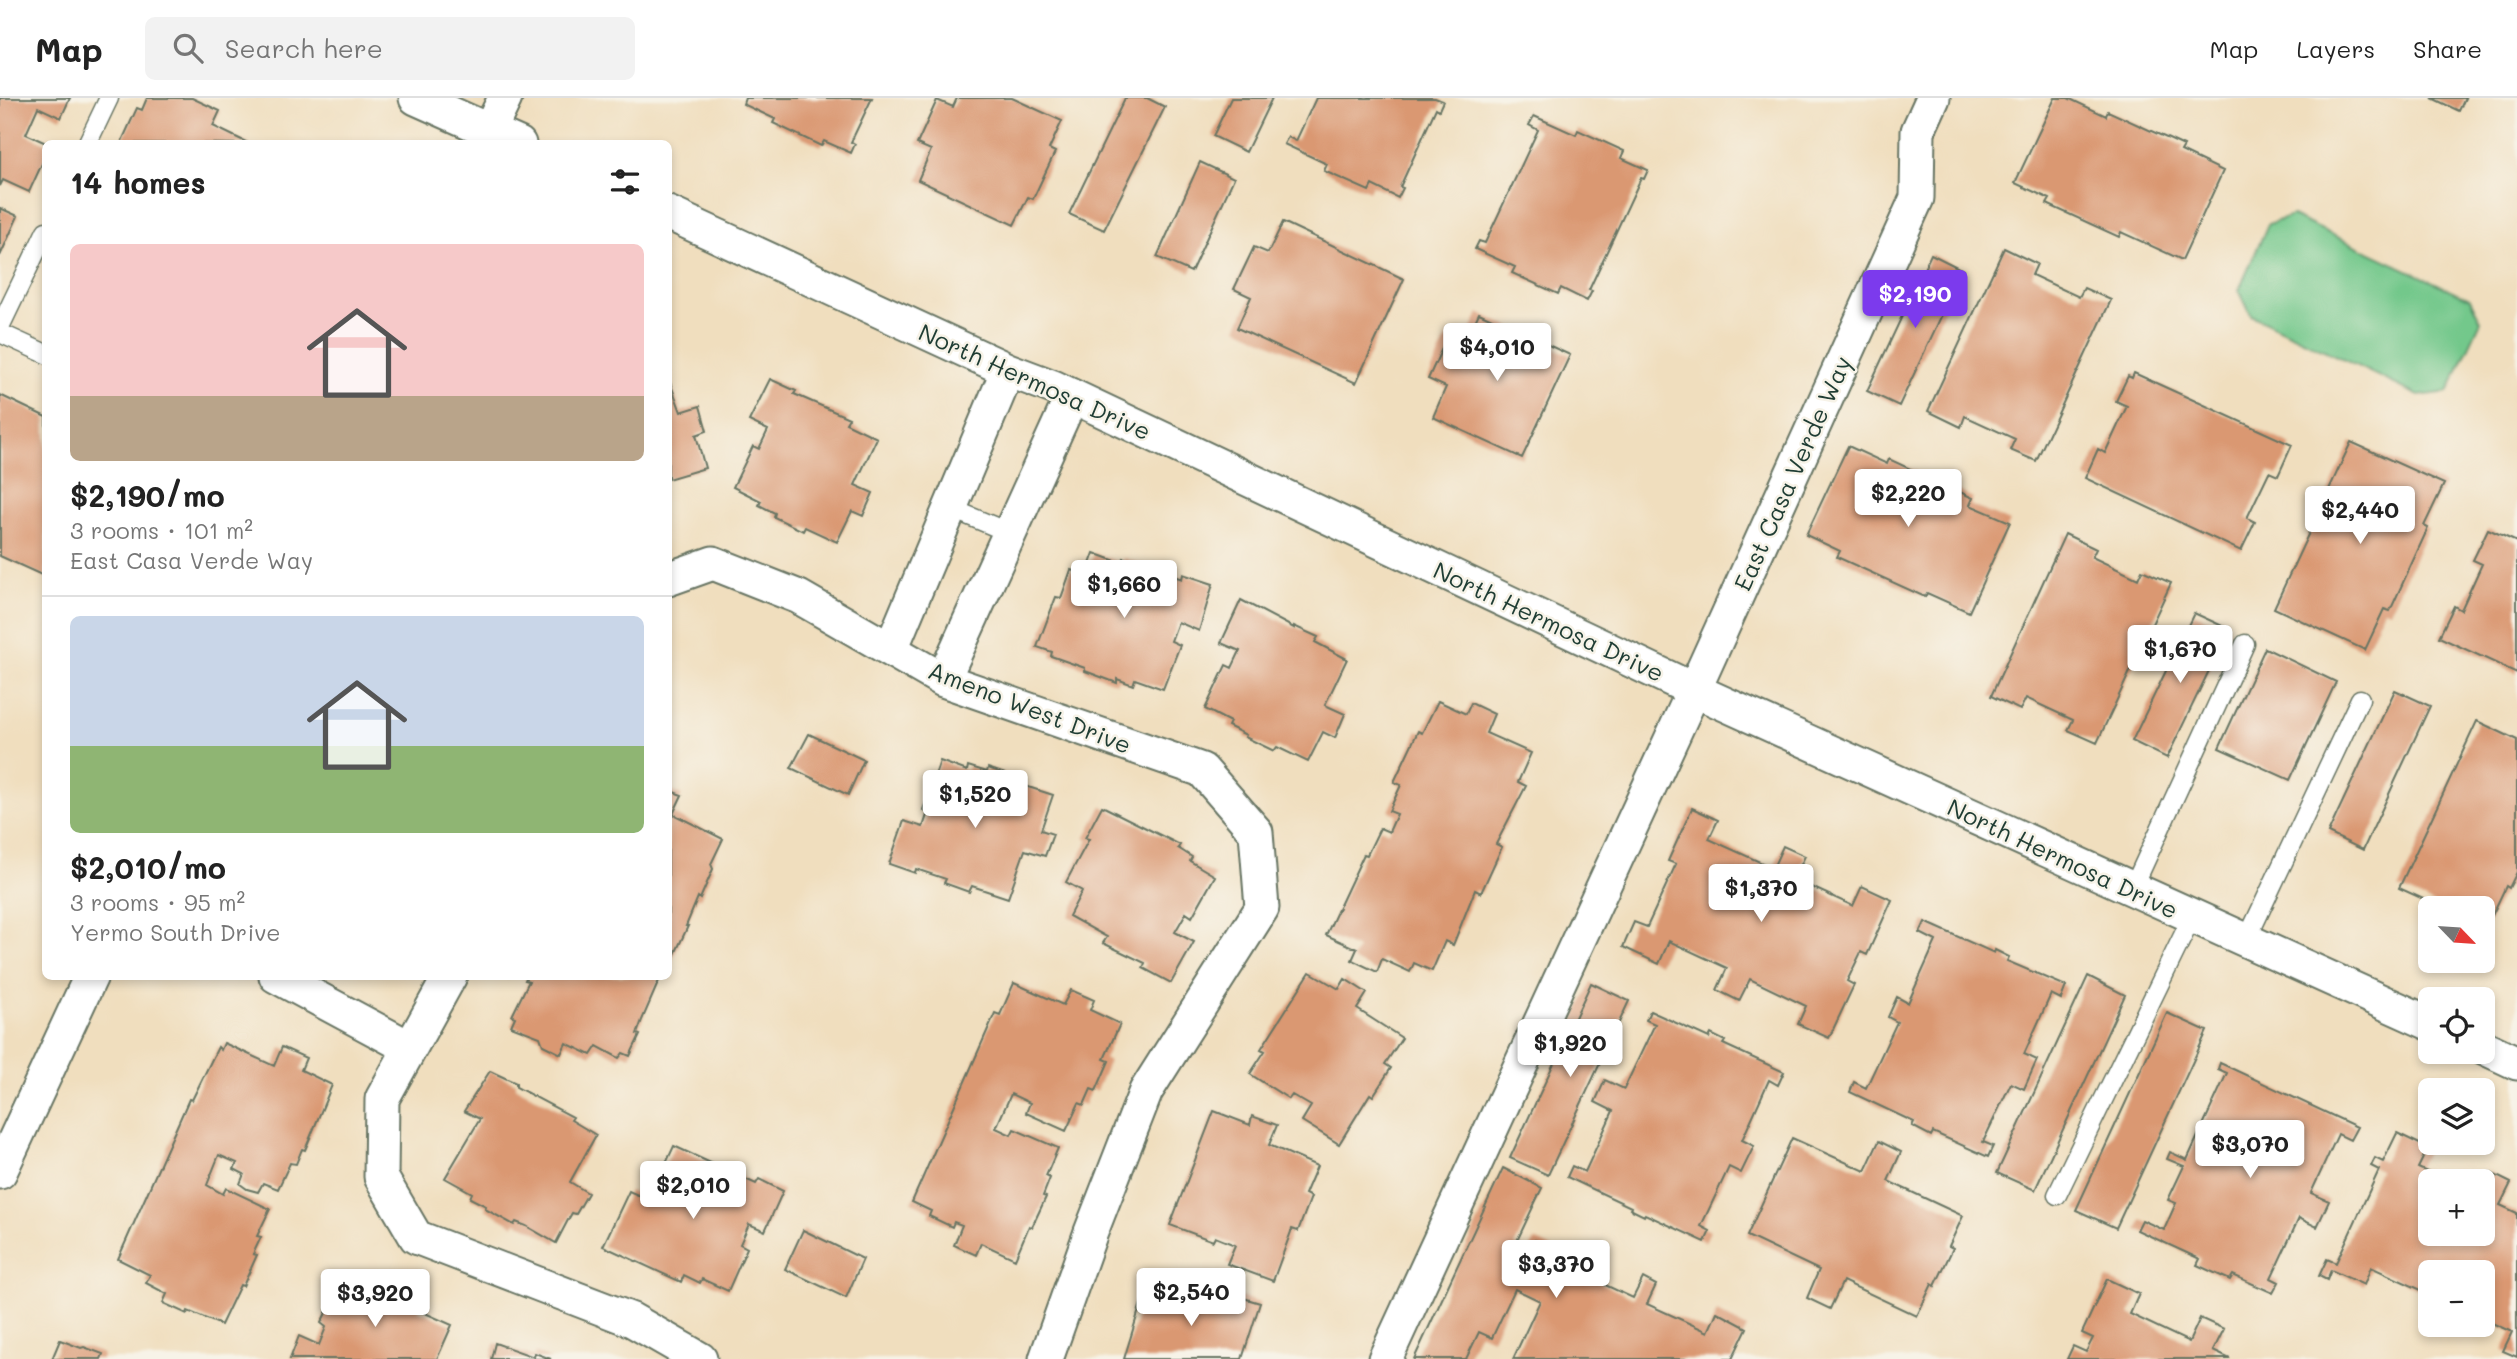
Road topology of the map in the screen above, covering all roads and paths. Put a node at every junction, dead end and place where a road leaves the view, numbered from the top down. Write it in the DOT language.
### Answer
graph roads {
  1 [pos="109,98"];
  2 [pos="416,98"];
  3 [pos="505,98"];
  4 [pos="1933,98"];
  5 [pos="497,139"];
  6 [pos="89,140"];
  7 [pos="672,215"];
  8 [pos="42,239"];
  9 [pos="0,327"];
  10 [pos="0,333"];
  11 [pos="42,352"];
  12 [pos="1008,370"];
  13 [pos="1072,396"];
  14 [pos="950,509"];
  15 [pos="1010,533"];
  16 [pos="672,578"];
  17 [pos="2245,644"];
  18 [pos="891,649"];
  19 [pos="943,680"];
  20 [pos="1694,690"];
  21 [pos="2360,699"];
  22 [pos="2132,890"];
  23 [pos="2192,917"];
  24 [pos="2246,941"];
  25 [pos="89,980"];
  26 [pos="283,980"];
  27 [pos="448,980"];
  28 [pos="2418,1018"];
  29 [pos="410,1048"];
  30 [pos="2495,1053"];
  31 [pos="2517,1063"];
  32 [pos="0,1172"];
  33 [pos="2057,1195"];
  34 [pos="700,1359"];
  35 [pos="1046,1359"];
  36 [pos="1385,1359"];
  1 -- 6 [label="lane"];
  2 -- 5 [label="street"];
  3 -- 5 [label="street"];
  4 -- 20 [label="street, East Casa Verde Way"];
  7 -- 12 [label="street, North Hermosa Drive"];
  8 -- 9 [label="lane"];
  10 -- 11 [label="lane"];
  12 -- 13 [label="street, North Hermosa Drive"];
  12 -- 14 [label="street"];
  13 -- 15 [label="street"];
  13 -- 20 [label="street, North Hermosa Drive"];
  14 -- 15 [label="lane"];
  14 -- 18 [label="street"];
  15 -- 19 [label="street"];
  16 -- 18 [label="street, Ameno West Drive"];
  17 -- 22 [label="lane"];
  18 -- 19 [label="street, Ameno West Drive"];
  19 -- 35 [label="street, Ameno West Drive"];
  20 -- 22 [label="street, North Hermosa Drive"];
  20 -- 36 [label="street, East Casa Verde Way"];
  21 -- 24 [label="lane"];
  22 -- 23 [label="street, North Hermosa Drive"];
  23 -- 24 [label="street, North Hermosa Drive"];
  23 -- 33 [label="lane"];
  24 -- 28 [label="street, North Hermosa Drive"];
  25 -- 32 [label="street"];
  26 -- 29 [label="street"];
  27 -- 29 [label="street"];
  29 -- 34 [label="street"];
  30 -- 31 [label="street"];
}
